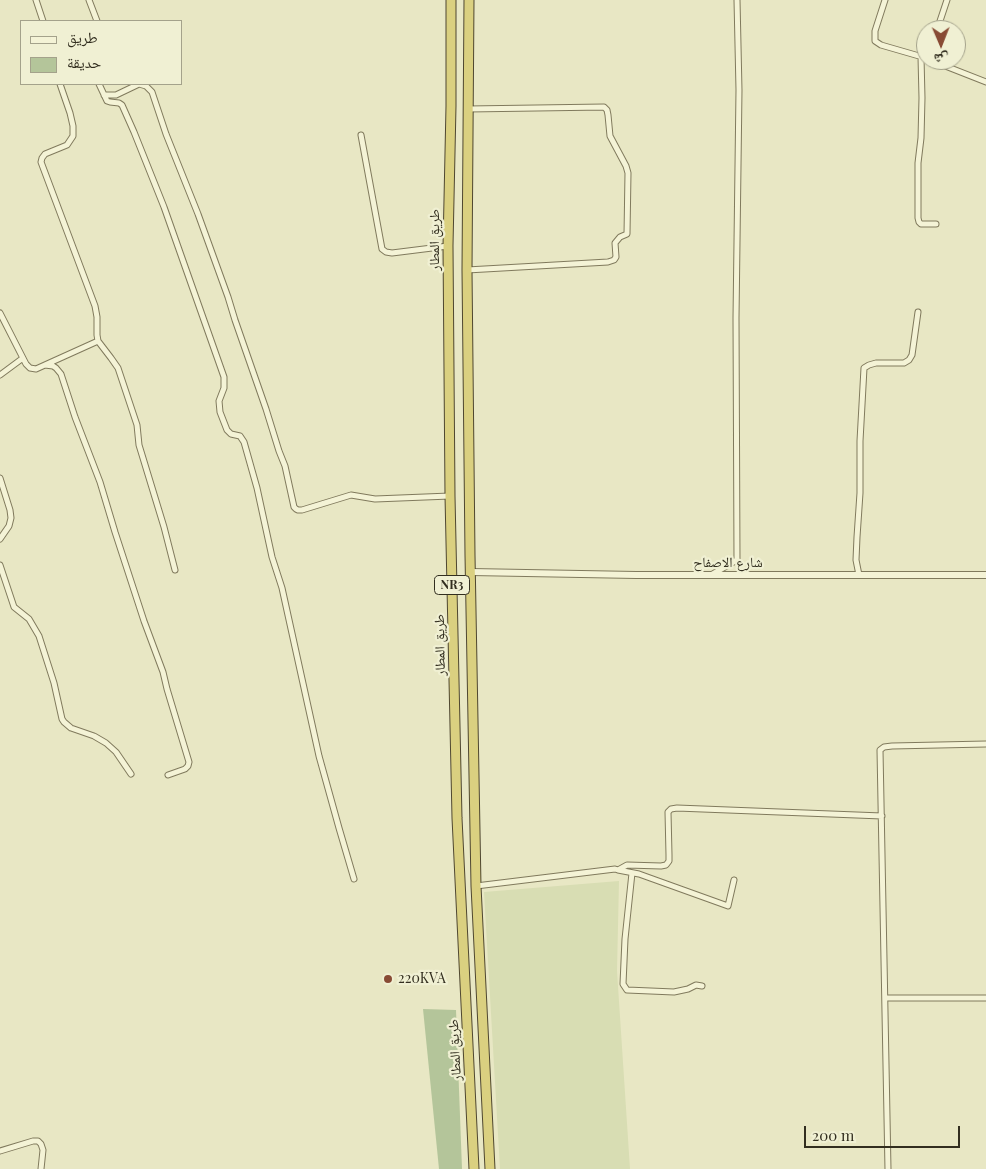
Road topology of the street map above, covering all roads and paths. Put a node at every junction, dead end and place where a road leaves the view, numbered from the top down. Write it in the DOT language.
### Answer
graph roads {
  1 [pos="36,0"];
  2 [pos="89,0"];
  3 [pos="451,0"];
  4 [pos="469,0"];
  5 [pos="737,0"];
  6 [pos="885,0"];
  7 [pos="947,0"];
  8 [pos="43,20"];
  9 [pos="97,20"];
  10 [pos="940,20"];
  11 [pos="916,56"];
  12 [pos="923,70"];
  13 [pos="955,70"];
  14 [pos="986,82"];
  15 [pos="60,85"];
  16 [pos="99,85"];
  17 [pos="137,85"];
  18 [pos="142,85"];
  19 [pos="104,95"];
  20 [pos="468,109"];
  21 [pos="361,135"];
  22 [pos="936,224"];
  23 [pos="448,246"];
  24 [pos="467,270"];
  25 [pos="918,312"];
  26 [pos="0,313"];
  27 [pos="98,341"];
  28 [pos="23,358"];
  29 [pos="45,365"];
  30 [pos="0,375"];
  31 [pos="0,478"];
  32 [pos="450,496"];
  33 [pos="0,539"];
  34 [pos="0,566"];
  35 [pos="175,570"];
  36 [pos="470,572"];
  37 [pos="711,575"];
  38 [pos="859,575"];
  39 [pos="986,575"];
  40 [pos="986,744"];
  41 [pos="131,774"];
  42 [pos="168,775"];
  43 [pos="882,816"];
  44 [pos="618,870"];
  45 [pos="632,873"];
  46 [pos="354,879"];
  47 [pos="734,880"];
  48 [pos="476,886"];
  49 [pos="702,986"];
  50 [pos="886,998"];
  51 [pos="986,998"];
  52 [pos="0,1151"];
  53 [pos="42,1169"];
  54 [pos="474,1169"];
  55 [pos="490,1169"];
  56 [pos="888,1169"];
  1 -- 8 [label="street"];
  2 -- 9 [label="street"];
  3 -- 23 [label="highway, طريق المطار / NR3"];
  4 -- 20 [label="highway, طريق المطار / NR3"];
  5 -- 37 [label="street"];
  6 -- 11 [label="street"];
  7 -- 10 [label="street"];
  12 -- 22 [label="street"];
  13 -- 14 [label="street"];
  15 -- 27 [label="street"];
  16 -- 19 [label="street"];
  17 -- 19 [label="street"];
  18 -- 32 [label="street"];
  19 -- 46 [label="street"];
  20 -- 24 [label="highway, طريق المطار / NR3"];
  20 -- 24 [label="street"];
  21 -- 23 [label="street"];
  23 -- 32 [label="highway, طريق المطار / NR3"];
  24 -- 36 [label="highway, طريق المطار / NR3"];
  25 -- 38 [label="street"];
  26 -- 28 [label="street"];
  27 -- 29 [label="street"];
  27 -- 35 [label="street"];
  28 -- 29 [label="street"];
  28 -- 30 [label="street"];
  29 -- 42 [label="street"];
  31 -- 33 [label="street"];
  32 -- 54 [label="highway, طريق المطار / NR3"];
  34 -- 41 [label="street"];
  36 -- 37 [label="street, شارع الاصفاح"];
  36 -- 48 [label="highway, طريق المطار / NR3"];
  37 -- 38 [label="street, شارع الاصفاح"];
  38 -- 39 [label="street, شارع الاصفاح"];
  40 -- 43 [label="street"];
  43 -- 44 [label="street"];
  43 -- 50 [label="street"];
  44 -- 45 [label="street"];
  44 -- 48 [label="street"];
  45 -- 47 [label="street"];
  45 -- 49 [label="street"];
  48 -- 55 [label="highway, طريق المطار / NR3"];
  50 -- 51 [label="street"];
  50 -- 56 [label="street"];
  52 -- 53 [label="street"];
}
